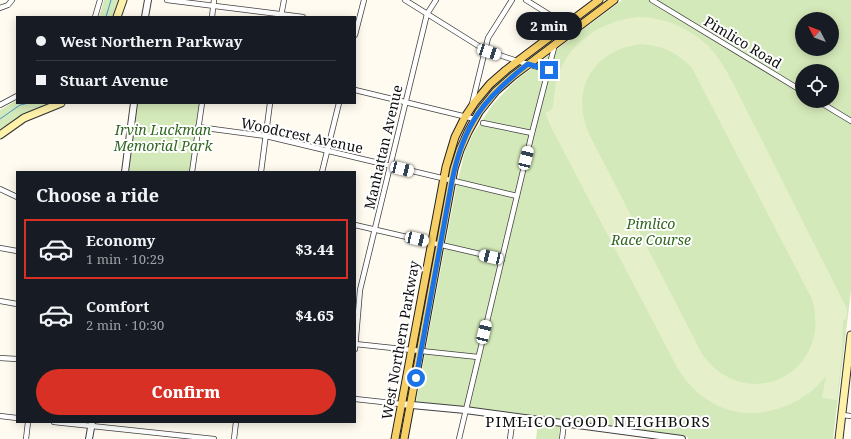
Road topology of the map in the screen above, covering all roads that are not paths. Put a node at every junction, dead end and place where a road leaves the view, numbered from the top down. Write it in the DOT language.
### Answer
graph roads {
  1 [pos="12,0"];
  2 [pos="100,0"];
  3 [pos="123,0"];
  4 [pos="148,0"];
  5 [pos="167,0"];
  6 [pos="214,0"];
  7 [pos="284,0"];
  8 [pos="364,0"];
  9 [pos="404,0"];
  10 [pos="436,0"];
  11 [pos="512,0"];
  12 [pos="526,0"];
  13 [pos="599,0"];
  14 [pos="614,0"];
  15 [pos="652,0"];
  16 [pos="214,6"];
  17 [pos="0,8"];
  18 [pos="427,14"];
  19 [pos="95,16"];
  20 [pos="117,16"];
  21 [pos="145,16"];
  22 [pos="212,16"];
  23 [pos="281,16"];
  24 [pos="566,25"];
  25 [pos="356,28"];
  26 [pos="574,30"];
  27 [pos="555,44"];
  28 [pos="484,50"];
  29 [pos="517,62"];
  30 [pos="528,64"];
  31 [pos="549,70"];
  32 [pos="795,87"];
  33 [pos="356,90"];
  34 [pos="16,97"];
  35 [pos="405,102"];
  36 [pos="59,104"];
  37 [pos="134,104"];
  38 [pos="202,104"];
  39 [pos="270,104"];
  40 [pos="339,104"];
  41 [pos="0,105"];
  42 [pos="471,108"];
  43 [pos="830,108"];
  44 [pos="465,117"];
  45 [pos="474,119"];
  46 [pos="851,121"];
  47 [pos="483,122"];
  48 [pos="198,127"];
  49 [pos="532,133"];
  50 [pos="0,135"];
  51 [pos="266,136"];
  52 [pos="327,151"];
  53 [pos="390,166"];
  54 [pos="125,171"];
  55 [pos="192,171"];
  56 [pos="261,171"];
  57 [pos="322,171"];
  58 [pos="443,179"];
  59 [pos="452,181"];
  60 [pos="0,189"];
  61 [pos="16,196"];
  62 [pos="517,196"];
  63 [pos="356,225"];
  64 [pos="375,229"];
  65 [pos="431,242"];
  66 [pos="440,244"];
  67 [pos="0,248"];
  68 [pos="16,251"];
  69 [pos="502,259"];
  70 [pos="357,290"];
  71 [pos="0,301"];
  72 [pos="16,304"];
  73 [pos="356,317"];
  74 [pos="851,335"];
  75 [pos="356,344"];
  76 [pos="411,350"];
  77 [pos="420,351"];
  78 [pos="478,357"];
  79 [pos="0,358"];
  80 [pos="16,359"];
  81 [pos="356,399"];
  82 [pos="401,404"];
  83 [pos="411,405"];
  84 [pos="466,410"];
  85 [pos="842,415"];
  86 [pos="0,416"];
  87 [pos="514,416"];
  88 [pos="851,416"];
  89 [pos="16,418"];
  90 [pos="28,423"];
  91 [pos="72,423"];
  92 [pos="236,423"];
  93 [pos="564,423"];
  94 [pos="91,424"];
  95 [pos="26,439"];
  96 [pos="89,439"];
  97 [pos="214,439"];
  98 [pos="234,439"];
  99 [pos="395,439"];
  100 [pos="404,439"];
  101 [pos="459,439"];
  102 [pos="510,439"];
  103 [pos="562,439"];
  104 [pos="682,439"];
  105 [pos="839,439"];
  1 -- 17 [label="street"];
  2 -- 19 [label="street"];
  3 -- 20 [label="main road"];
  4 -- 21 [label="street"];
  5 -- 16 [label="street"];
  6 -- 16 [label="street"];
  7 -- 23 [label="street"];
  8 -- 25 [label="street"];
  9 -- 18 [label="street"];
  10 -- 18 [label="street, Manhattan Avenue"];
  11 -- 28 [label="street"];
  12 -- 24 [label="street"];
  13 -- 24 [label="main road, West Northern Parkway"];
  14 -- 26 [label="main road, West Northern Parkway"];
  15 -- 32 [label="street, Pimlico Road"];
  16 -- 22 [label="street"];
  16 -- 23 [label="street"];
  18 -- 28 [label="street"];
  18 -- 35 [label="street, Manhattan Avenue"];
  24 -- 26 [label="street"];
  24 -- 29 [label="main road, West Northern Parkway"];
  26 -- 27 [label="main road, West Northern Parkway"];
  27 -- 30 [label="main road, West Northern Parkway"];
  27 -- 31 [label="street"];
  28 -- 29 [label="street"];
  28 -- 42 [label="street"];
  29 -- 30 [label="street"];
  29 -- 42 [label="main road, West Northern Parkway"];
  30 -- 31 [label="street"];
  30 -- 45 [label="main road, West Northern Parkway"];
  31 -- 49 [label="street"];
  33 -- 35 [label="street"];
  34 -- 41 [label="street"];
  35 -- 44 [label="street"];
  35 -- 53 [label="street, Manhattan Avenue"];
  36 -- 50 [label="main road"];
  37 -- 54 [label="street"];
  38 -- 48 [label="street"];
  39 -- 51 [label="street"];
  40 -- 52 [label="street"];
  42 -- 44 [label="main road, West Northern Parkway"];
  43 -- 46 [label="street"];
  44 -- 45 [label="street"];
  44 -- 58 [label="main road, West Northern Parkway"];
  45 -- 59 [label="main road, West Northern Parkway"];
  47 -- 49 [label="street"];
  48 -- 51 [label="street, Woodcrest Avenue"];
  48 -- 55 [label="street"];
  49 -- 62 [label="street"];
  51 -- 52 [label="street, Woodcrest Avenue"];
  51 -- 56 [label="street"];
  52 -- 53 [label="street, Woodcrest Avenue"];
  52 -- 57 [label="street"];
  53 -- 58 [label="street, Woodcrest Avenue"];
  53 -- 64 [label="street, Manhattan Avenue"];
  58 -- 59 [label="street, Woodcrest Avenue"];
  58 -- 65 [label="main road, West Northern Parkway"];
  59 -- 62 [label="street, Woodcrest Avenue"];
  59 -- 66 [label="main road, West Northern Parkway"];
  60 -- 61 [label="street"];
  62 -- 69 [label="street"];
  63 -- 64 [label="street"];
  64 -- 65 [label="street"];
  64 -- 70 [label="street, Manhattan Avenue"];
  65 -- 66 [label="street"];
  65 -- 76 [label="main road, West Northern Parkway"];
  66 -- 69 [label="street"];
  66 -- 77 [label="main road, West Northern Parkway"];
  67 -- 68 [label="street"];
  69 -- 78 [label="street"];
  70 -- 73 [label="street, Manhattan Avenue"];
  71 -- 72 [label="street"];
  74 -- 85 [label="main road"];
  75 -- 76 [label="street"];
  76 -- 77 [label="street"];
  76 -- 82 [label="main road, West Northern Parkway"];
  77 -- 78 [label="street"];
  77 -- 83 [label="main road, West Northern Parkway"];
  78 -- 84 [label="street"];
  79 -- 80 [label="street"];
  81 -- 82 [label="street"];
  82 -- 83 [label="street"];
  82 -- 99 [label="main road, West Northern Parkway"];
  83 -- 84 [label="street"];
  83 -- 100 [label="main road, West Northern Parkway"];
  84 -- 87 [label="street"];
  84 -- 101 [label="street"];
  85 -- 88 [label="street"];
  85 -- 105 [label="main road"];
  86 -- 89 [label="street"];
  87 -- 93 [label="street"];
  87 -- 102 [label="street"];
  90 -- 95 [label="street"];
  91 -- 94 [label="street"];
  92 -- 98 [label="street"];
  93 -- 103 [label="street"];
  93 -- 104 [label="street"];
  94 -- 96 [label="street"];
  94 -- 97 [label="street"];
}
